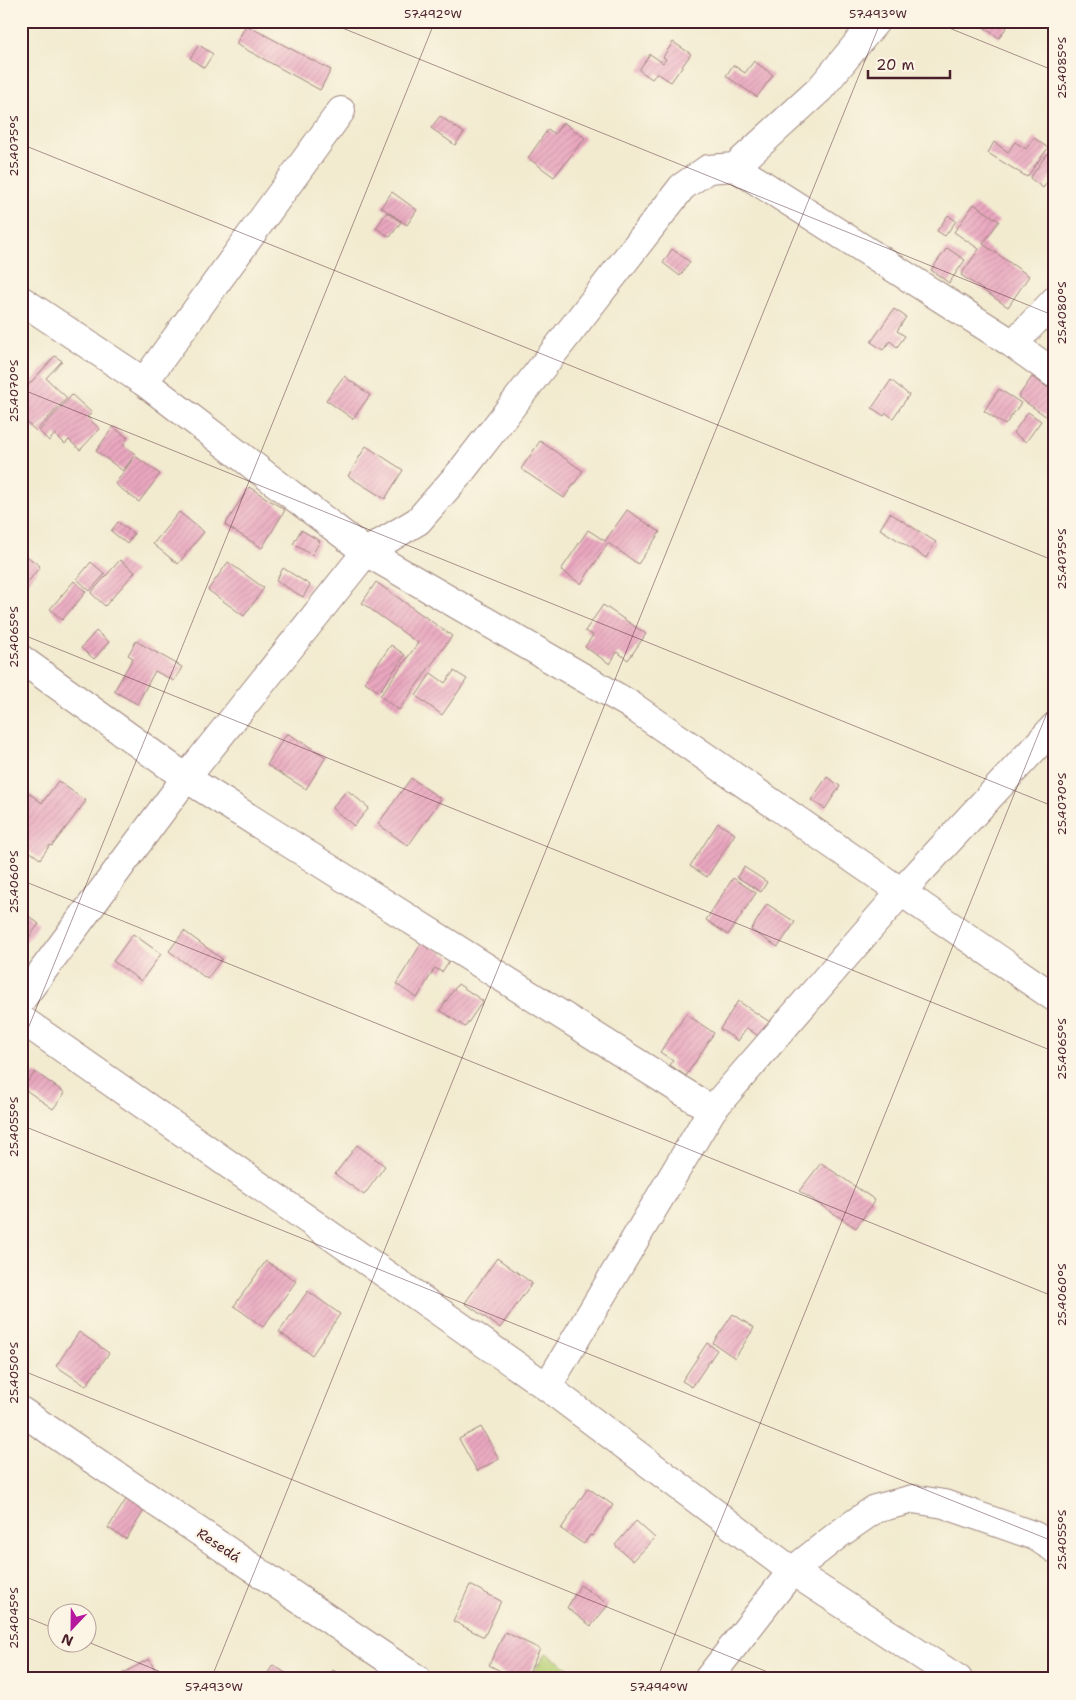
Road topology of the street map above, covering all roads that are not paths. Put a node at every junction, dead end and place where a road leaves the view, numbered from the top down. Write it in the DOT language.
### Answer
graph roads {
  1 [pos="876,21"];
  2 [pos="341,111"];
  3 [pos="735,167"];
  4 [pos="21,300"];
  5 [pos="1055,300"];
  6 [pos="1012,344"];
  7 [pos="1055,374"];
  8 [pos="144,382"];
  9 [pos="366,552"];
  10 [pos="21,659"];
  11 [pos="1055,726"];
  12 [pos="186,778"];
  13 [pos="901,892"];
  14 [pos="1055,998"];
  15 [pos="21,1000"];
  16 [pos="21,1019"];
  17 [pos="712,1110"];
  18 [pos="547,1387"];
  19 [pos="21,1411"];
  20 [pos="1055,1549"];
  21 [pos="792,1570"];
  22 [pos="417,1679"];
  23 [pos="708,1679"];
  24 [pos="958,1679"];
  1 -- 3 [label="street"];
  2 -- 8 [label="street"];
  3 -- 6 [label="street"];
  3 -- 9 [label="street"];
  4 -- 8 [label="street"];
  5 -- 6 [label="street"];
  6 -- 7 [label="street"];
  8 -- 9 [label="street"];
  9 -- 12 [label="street"];
  9 -- 13 [label="street"];
  10 -- 12 [label="street"];
  11 -- 13 [label="street"];
  12 -- 15 [label="street"];
  12 -- 17 [label="street"];
  13 -- 14 [label="street"];
  13 -- 17 [label="street"];
  16 -- 18 [label="street"];
  17 -- 18 [label="street"];
  18 -- 21 [label="street"];
  19 -- 22 [label="street, Resedá"];
  20 -- 21 [label="street"];
  21 -- 23 [label="street"];
  21 -- 24 [label="street"];
}
